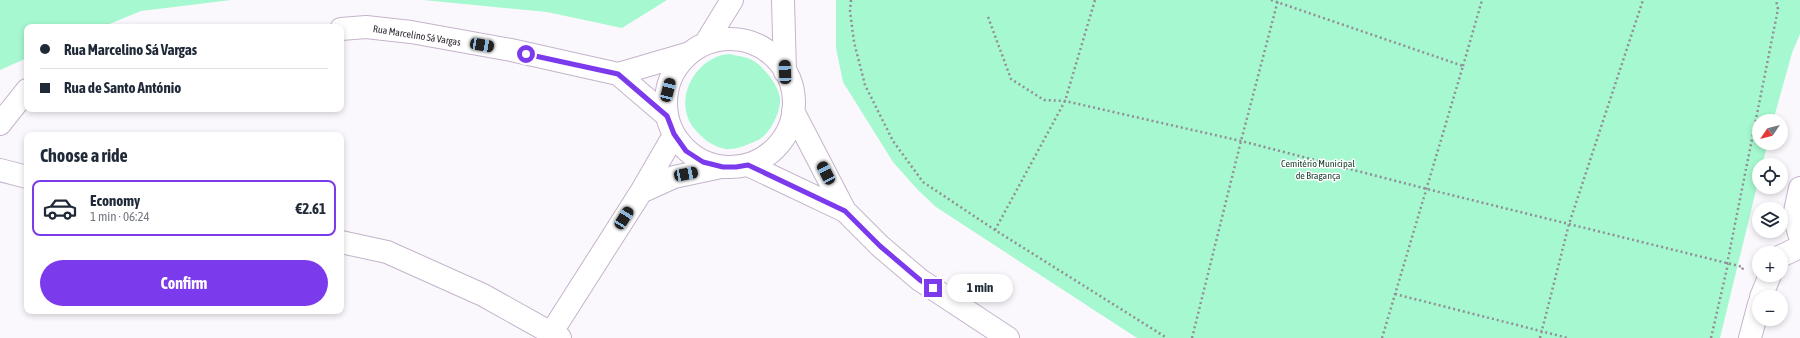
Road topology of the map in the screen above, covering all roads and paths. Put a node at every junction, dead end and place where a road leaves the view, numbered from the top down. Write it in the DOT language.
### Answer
graph roads {
  1 [pos="732,0"];
  2 [pos="783,0"];
  3 [pos="851,0"];
  4 [pos="1095,0"];
  5 [pos="1270,0"];
  6 [pos="1482,0"];
  7 [pos="1643,0"];
  8 [pos="1776,0"];
  9 [pos="1278,1"];
  10 [pos="988,17"];
  11 [pos="344,29"];
  12 [pos="697,49"];
  13 [pos="1462,66"];
  14 [pos="785,72"];
  15 [pos="618,74"];
  16 [pos="24,94"];
  17 [pos="1065,101"];
  18 [pos="793,111"];
  19 [pos="0,124"];
  20 [pos="671,125"];
  21 [pos="1241,141"];
  22 [pos="748,165"];
  23 [pos="723,167"];
  24 [pos="0,170"];
  25 [pos="24,176"];
  26 [pos="1800,188"];
  27 [pos="1427,189"];
  28 [pos="640,192"];
  29 [pos="845,211"];
  30 [pos="1569,224"];
  31 [pos="995,230"];
  32 [pos="1800,237"];
  33 [pos="344,243"];
  34 [pos="1800,247"];
  35 [pos="1788,253"];
  36 [pos="1728,264"];
  37 [pos="1761,290"];
  38 [pos="1395,294"];
  39 [pos="1753,326"];
  40 [pos="1542,331"];
  41 [pos="553,336"];
  42 [pos="1008,338"];
  43 [pos="1168,338"];
  44 [pos="1192,338"];
  45 [pos="1382,338"];
  46 [pos="1540,338"];
  47 [pos="1568,338"];
  48 [pos="1711,338"];
  49 [pos="1750,338"];
  1 -- 12 [label="street"];
  2 -- 14 [label="street"];
  3 -- 31 [label="path"];
  4 -- 17 [label="path"];
  5 -- 9 [label="path"];
  6 -- 13 [label="path"];
  7 -- 30 [label="path"];
  8 -- 36 [label="path"];
  9 -- 13 [label="path"];
  9 -- 21 [label="path"];
  10 -- 17 [label="path"];
  11 -- 15 [label="street, Rua Marcelino Sá Vargas"];
  12 -- 14 [label="street"];
  12 -- 15 [label="street"];
  12 -- 20 [label="street"];
  13 -- 27 [label="path"];
  14 -- 18 [label="street"];
  15 -- 20 [label="street, Rua Marcelino Sá Vargas"];
  16 -- 19 [label="street"];
  17 -- 21 [label="path"];
  17 -- 31 [label="path"];
  18 -- 22 [label="street"];
  18 -- 29 [label="street"];
  20 -- 23 [label="street"];
  20 -- 28 [label="street"];
  21 -- 27 [label="path"];
  21 -- 44 [label="path"];
  22 -- 23 [label="street"];
  22 -- 29 [label="street"];
  23 -- 28 [label="street"];
  24 -- 25 [label="street"];
  26 -- 32 [label="street"];
  27 -- 30 [label="path"];
  27 -- 38 [label="path"];
  28 -- 41 [label="street"];
  29 -- 42 [label="street"];
  30 -- 36 [label="path"];
  30 -- 40 [label="path"];
  31 -- 43 [label="path"];
  33 -- 41 [label="street"];
  34 -- 35 [label="street"];
  36 -- 37 [label="path"];
  36 -- 48 [label="path"];
  38 -- 40 [label="path"];
  38 -- 45 [label="path"];
  39 -- 49 [label="street"];
  40 -- 46 [label="path"];
  40 -- 47 [label="path"];
}
